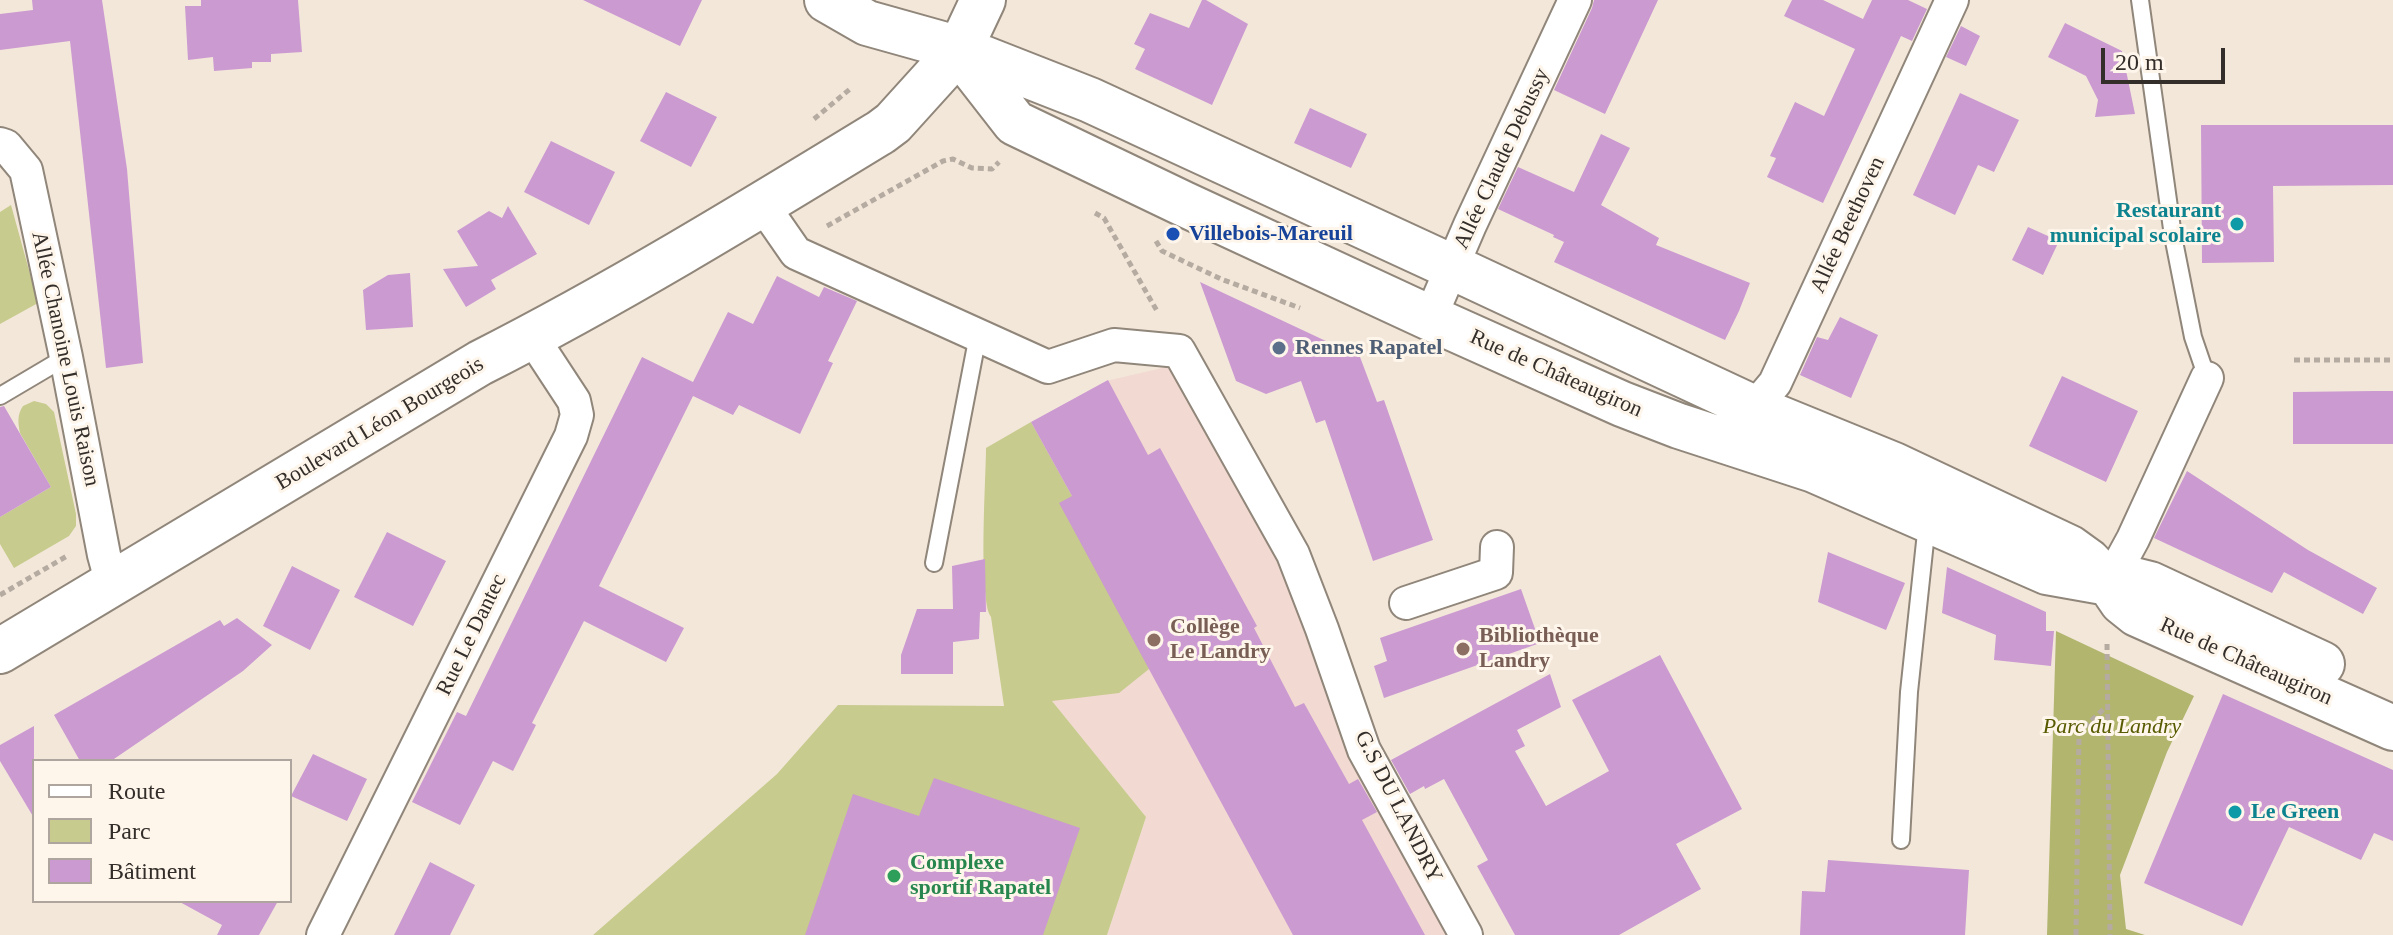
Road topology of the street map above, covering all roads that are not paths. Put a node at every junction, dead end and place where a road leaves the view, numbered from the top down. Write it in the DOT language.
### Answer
graph roads {
  1 [pos="827,0"];
  2 [pos="898,0"];
  3 [pos="983,0"];
  4 [pos="1575,0"];
  5 [pos="1952,0"];
  6 [pos="2140,0"];
  7 [pos="960,49"];
  8 [pos="0,144"];
  9 [pos="762,204"];
  10 [pos="1452,267"];
  11 [pos="1430,318"];
  12 [pos="978,335"];
  13 [pos="532,337"];
  14 [pos="66,357"];
  15 [pos="2207,378"];
  16 [pos="0,396"];
  17 [pos="1750,428"];
  18 [pos="1928,500"];
  19 [pos="1497,547"];
  20 [pos="934,563"];
  21 [pos="2109,583"];
  22 [pos="112,584"];
  23 [pos="1406,603"];
  24 [pos="0,651"];
  25 [pos="2393,698"];
  26 [pos="2393,728"];
  27 [pos="1901,840"];
  28 [pos="323,935"];
  29 [pos="1466,935"];
  1 -- 7 [label="main road, Rue de Châteaugiron"];
  2 -- 7 [label="main road, Rue de Châteaugiron"];
  3 -- 7 [label="main road, Boulevard Léon Bourgeois"];
  4 -- 10 [label="street, Allée Claude Debussy"];
  5 -- 17 [label="street, Allée Beethoven"];
  6 -- 15 [label="lane"];
  7 -- 9 [label="main road, Boulevard Léon Bourgeois"];
  7 -- 10 [label="main road, Rue de Châteaugiron"];
  7 -- 11 [label="main road, Rue de Châteaugiron"];
  8 -- 14 [label="street, Allée Chanoine Louis Raison"];
  9 -- 12 [label="street"];
  9 -- 13 [label="main road, Boulevard Léon Bourgeois"];
  10 -- 11 [label="street, Allée Claude Debussy"];
  10 -- 17 [label="main road, Rue de Châteaugiron"];
  11 -- 17 [label="main road, Rue de Châteaugiron"];
  12 -- 20 [label="lane"];
  12 -- 29 [label="street, G.S DU LANDRY"];
  13 -- 22 [label="main road, Boulevard Léon Bourgeois"];
  13 -- 28 [label="street, Rue Le Dantec"];
  14 -- 16 [label="lane"];
  14 -- 22 [label="street, Allée Chanoine Louis Raison"];
  15 -- 21 [label="street"];
  17 -- 18 [label="main road, Rue de Châteaugiron"];
  18 -- 21 [label="main road, Rue de Châteaugiron"];
  18 -- 27 [label="lane"];
  19 -- 23 [label="street"];
  21 -- 25 [label="main road, Rue de Châteaugiron"];
  21 -- 26 [label="main road, Rue de Châteaugiron"];
  22 -- 24 [label="main road, Boulevard Léon Bourgeois"];
}
